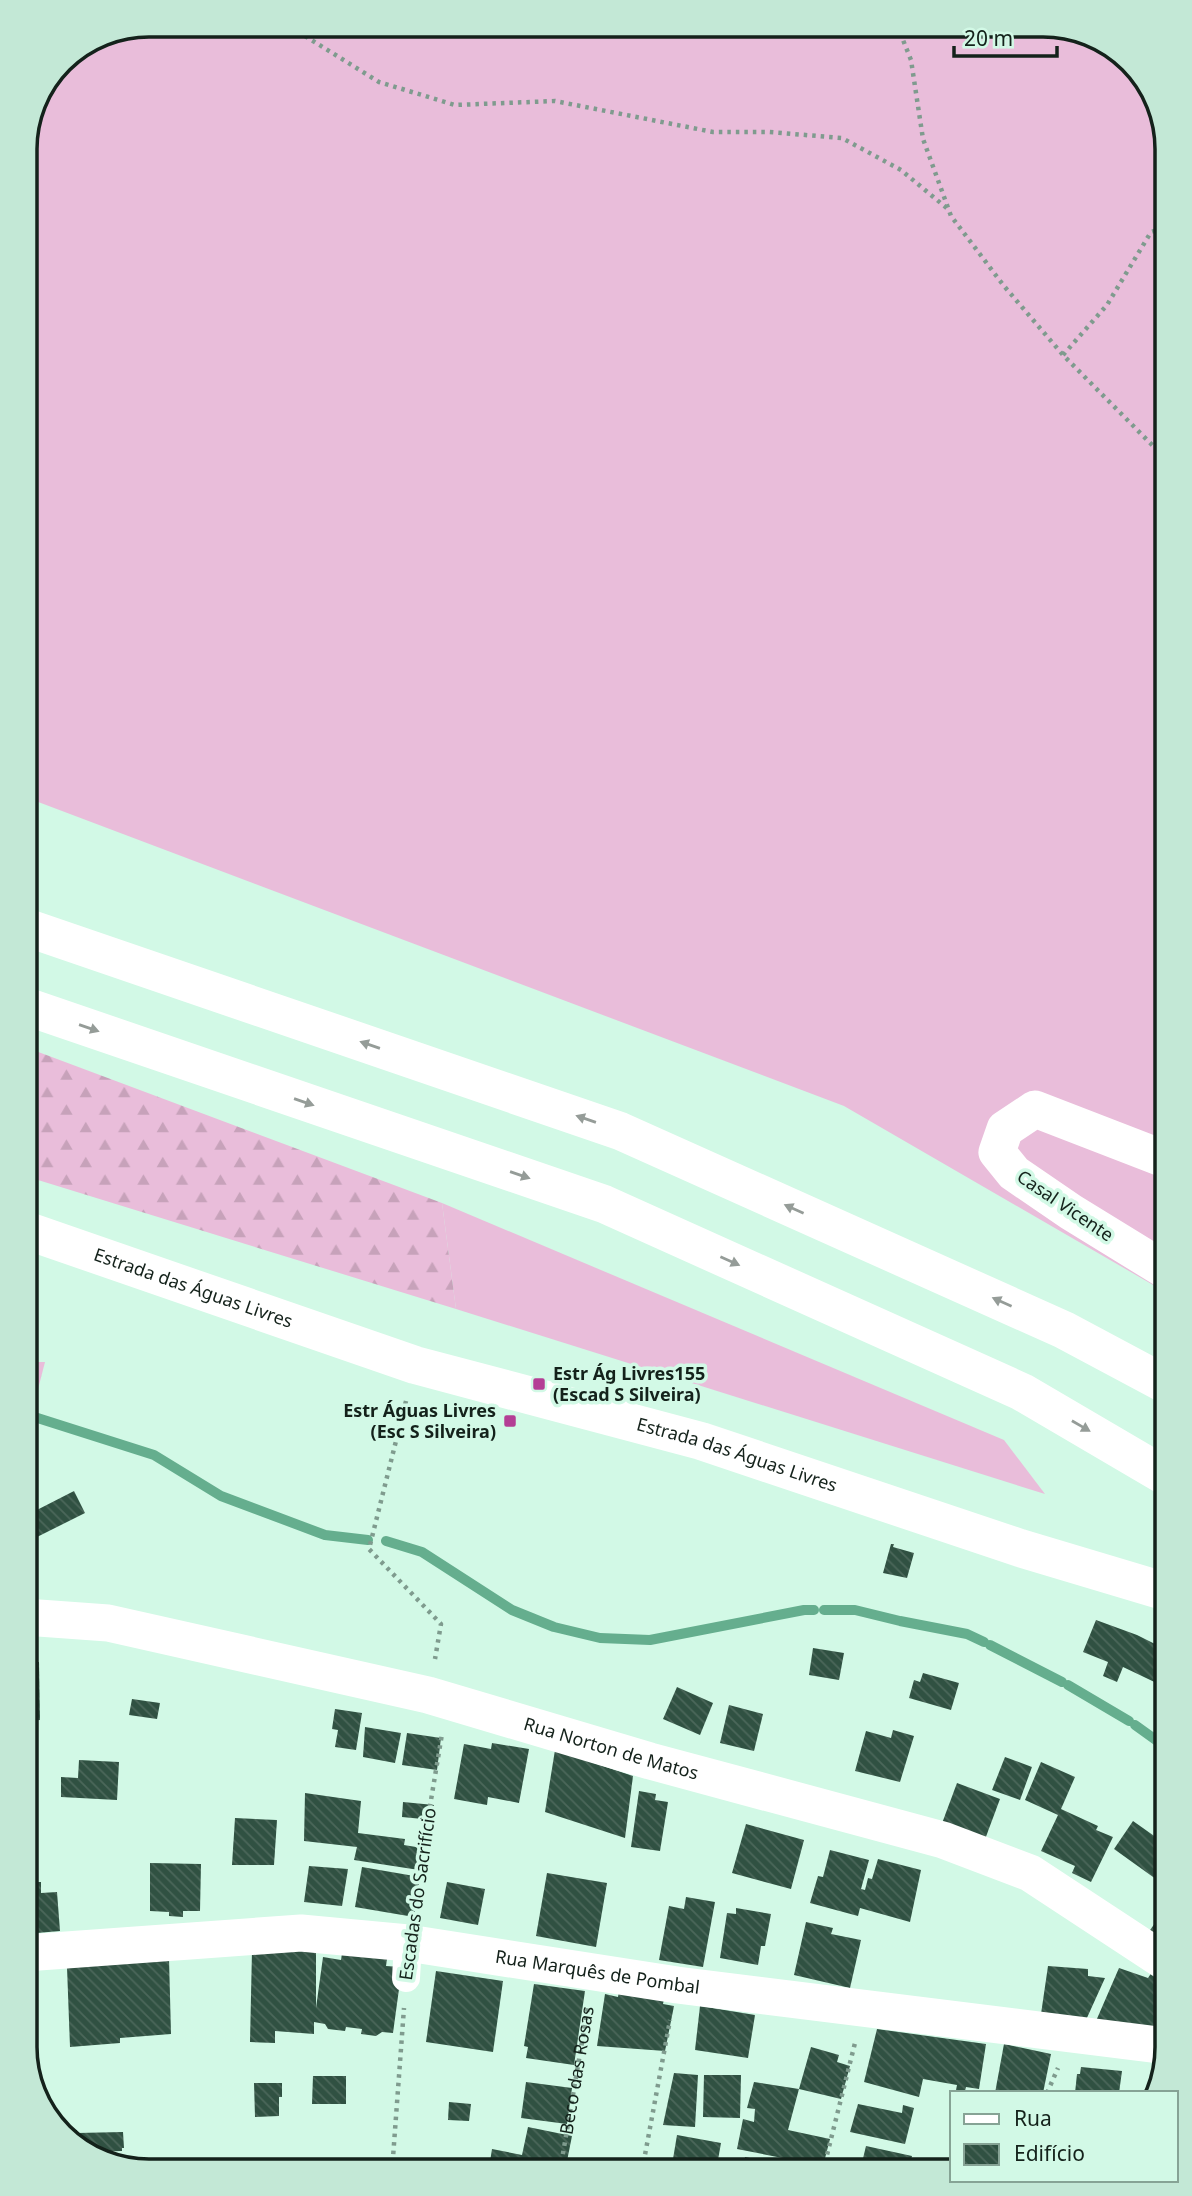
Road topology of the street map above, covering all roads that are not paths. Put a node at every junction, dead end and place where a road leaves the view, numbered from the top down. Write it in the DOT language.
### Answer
graph roads {
  1 [pos="37,931"];
  2 [pos="37,1010"];
  3 [pos="1155,1155"];
  4 [pos="37,1234"];
  5 [pos="1155,1264"];
  6 [pos="1155,1379"];
  7 [pos="1155,1470"];
  8 [pos="1155,1588"];
  9 [pos="37,1618"];
  10 [pos="37,1952"];
  11 [pos="1155,1955"];
  12 [pos="1155,2045"];
  6 -- 1 [label="main road, one-way"];
  2 -- 7 [label="main road, one-way"];
  3 -- 5 [label="street, Casal Vicente"];
  4 -- 8 [label="main road, Estrada das Águas Livres"];
  9 -- 11 [label="street, Rua Norton de Matos"];
  10 -- 12 [label="street, Rua Marquês de Pombal"];
}
